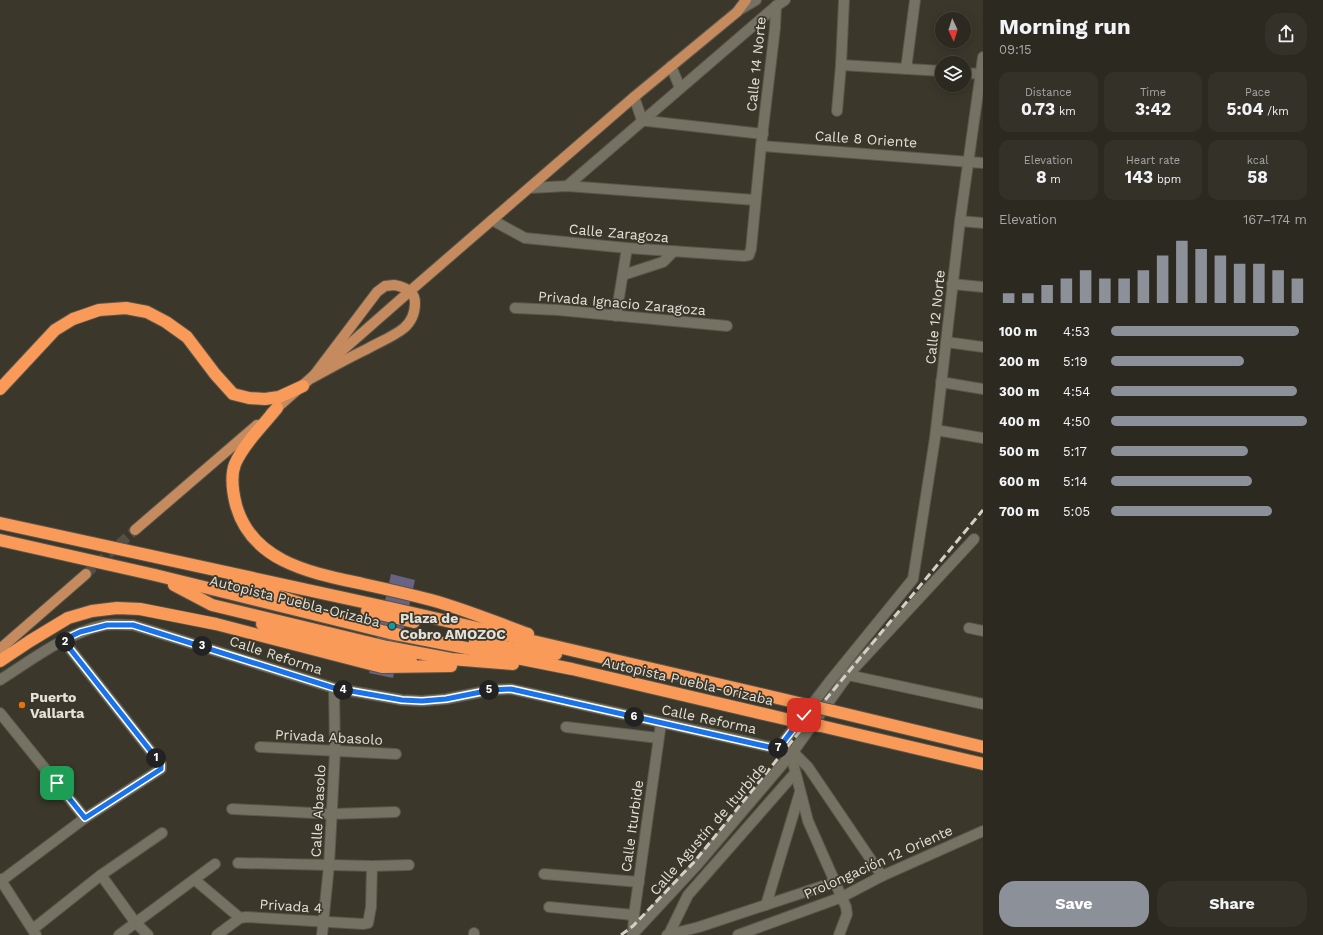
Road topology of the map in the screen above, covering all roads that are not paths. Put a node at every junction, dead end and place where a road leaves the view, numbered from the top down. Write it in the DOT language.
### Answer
graph roads {
  1 [pos="746,0"];
  2 [pos="756,0"];
  3 [pos="785,0"];
  4 [pos="844,0"];
  5 [pos="915,0"];
  6 [pos="776,6"];
  7 [pos="736,12"];
  8 [pos="983,57"];
  9 [pos="841,65"];
  10 [pos="672,66"];
  11 [pos="906,69"];
  12 [pos="935,71"];
  13 [pos="971,73"];
  14 [pos="982,74"];
  15 [pos="680,88"];
  16 [pos="634,97"];
  17 [pos="837,111"];
  18 [pos="979,117"];
  19 [pos="642,120"];
  20 [pos="763,134"];
  21 [pos="761,146"];
  22 [pos="968,161"];
  23 [pos="983,163"];
  24 [pos="567,186"];
  25 [pos="530,188"];
  26 [pos="755,200"];
  27 [pos="492,220"];
  28 [pos="960,221"];
  29 [pos="983,224"];
  30 [pos="627,248"];
  31 [pos="674,251"];
  32 [pos="749,255"];
  33 [pos="622,275"];
  34 [pos="952,284"];
  35 [pos="983,287"];
  36 [pos="410,291"];
  37 [pos="515,308"];
  38 [pos="616,316"];
  39 [pos="727,326"];
  40 [pos="946,342"];
  41 [pos="983,347"];
  42 [pos="308,382"];
  43 [pos="941,382"];
  44 [pos="0,389"];
  45 [pos="983,389"];
  46 [pos="277,408"];
  47 [pos="936,430"];
  48 [pos="983,438"];
  49 [pos="0,523"];
  50 [pos="134,530"];
  51 [pos="0,540"];
  52 [pos="974,540"];
  53 [pos="205,568"];
  54 [pos="86,574"];
  55 [pos="155,575"];
  56 [pos="212,605"];
  57 [pos="968,628"];
  58 [pos="983,630"];
  59 [pos="63,640"];
  60 [pos="0,649"];
  61 [pos="595,657"];
  62 [pos="0,661"];
  63 [pos="451,666"];
  64 [pos="572,669"];
  65 [pos="848,675"];
  66 [pos="0,680"];
  67 [pos="334,688"];
  68 [pos="983,704"];
  69 [pos="0,713"];
  70 [pos="661,723"];
  71 [pos="566,727"];
  72 [pos="658,738"];
  73 [pos="260,747"];
  74 [pos="983,747"];
  75 [pos="778,749"];
  76 [pos="335,751"];
  77 [pos="396,754"];
  78 [pos="792,754"];
  79 [pos="983,764"];
  80 [pos="795,773"];
  81 [pos="800,792"];
  82 [pos="232,809"];
  83 [pos="395,812"];
  84 [pos="332,814"];
  85 [pos="85,818"];
  86 [pos="983,831"];
  87 [pos="162,833"];
  88 [pos="238,863"];
  89 [pos="215,864"];
  90 [pos="329,865"];
  91 [pos="409,865"];
  92 [pos="372,866"];
  93 [pos="544,874"];
  94 [pos="101,876"];
  95 [pos="882,876"];
  96 [pos="1,880"];
  97 [pos="195,880"];
  98 [pos="639,882"];
  99 [pos="835,882"];
  100 [pos="842,897"];
  101 [pos="766,904"];
  102 [pos="549,907"];
  103 [pos="634,915"];
  104 [pos="240,918"];
  105 [pos="135,922"];
  106 [pos="323,922"];
  107 [pos="34,932"];
  108 [pos="633,934"];
  109 [pos="668,934"];
  110 [pos="119,935"];
  111 [pos="148,935"];
  112 [pos="217,935"];
  113 [pos="322,935"];
  114 [pos="738,935"];
  115 [pos="839,935"];
  1 -- 7 [label="main road"];
  2 -- 7 [label="street"];
  3 -- 6 [label="street"];
  4 -- 9 [label="street"];
  5 -- 11 [label="street"];
  6 -- 15 [label="street, Calle 14 Norte"];
  6 -- 20 [label="street, Calle 14 Norte"];
  7 -- 10 [label="main road"];
  8 -- 14 [label="street, Calle 12 Norte"];
  9 -- 11 [label="street"];
  9 -- 17 [label="street"];
  10 -- 15 [label="street"];
  10 -- 16 [label="main road"];
  11 -- 12 [label="street"];
  13 -- 14 [label="street"];
  14 -- 18 [label="street, Calle 12 Norte"];
  15 -- 19 [label="street, Calle 14 Norte"];
  16 -- 19 [label="street"];
  16 -- 25 [label="main road"];
  18 -- 22 [label="street, Calle 12 Norte"];
  19 -- 20 [label="street"];
  19 -- 24 [label="street, Calle 14 Norte"];
  20 -- 21 [label="street, Calle 14 Norte"];
  21 -- 22 [label="street, Calle 8 Oriente"];
  21 -- 26 [label="street, Calle 14 Norte"];
  22 -- 23 [label="street, Calle 8 Oriente"];
  22 -- 28 [label="street, Calle 12 Norte"];
  24 -- 25 [label="street"];
  24 -- 26 [label="street"];
  25 -- 27 [label="main road"];
  26 -- 32 [label="street, Calle 14 Norte"];
  27 -- 30 [label="street, Calle Zaragoza"];
  27 -- 36 [label="main road"];
  28 -- 29 [label="street"];
  28 -- 34 [label="street, Calle 12 Norte"];
  30 -- 31 [label="street, Calle Zaragoza"];
  30 -- 33 [label="street"];
  31 -- 32 [label="street, Calle Zaragoza"];
  31 -- 33 [label="street"];
  33 -- 38 [label="street"];
  34 -- 35 [label="street"];
  34 -- 40 [label="street, Calle 12 Norte"];
  36 -- 42 [label="main road"];
  36 -- 42 [label="main road"];
  36 -- 42 [label="main road"];
  37 -- 38 [label="street, Privada Ignacio Zaragoza"];
  38 -- 39 [label="street, Privada Ignacio Zaragoza"];
  40 -- 41 [label="street"];
  40 -- 43 [label="street, Calle 12 Norte"];
  42 -- 44 [label="highway"];
  42 -- 46 [label="main road"];
  43 -- 45 [label="street"];
  43 -- 47 [label="street, Calle 12 Norte"];
  46 -- 50 [label="main road"];
  46 -- 61 [label="highway"];
  47 -- 48 [label="street"];
  47 -- 75 [label="street, Calle 12 Norte"];
  49 -- 53 [label="highway, Autopista Puebla-Orizaba"];
  51 -- 55 [label="highway, Autopista Puebla-Orizaba"];
  52 -- 65 [label="street, Calle Agustín de Iturbide"];
  53 -- 61 [label="highway, Autopista Puebla-Orizaba"];
  53 -- 61 [label="highway, Autopista Puebla-Orizaba"];
  54 -- 60 [label="main road"];
  55 -- 56 [label="highway, Autopista Puebla-Orizaba"];
  55 -- 64 [label="highway, Autopista Puebla-Orizaba"];
  56 -- 63 [label="highway, Autopista Puebla-Orizaba"];
  56 -- 64 [label="highway, Autopista Puebla-Orizaba"];
  57 -- 58 [label="street"];
  59 -- 66 [label="street, Calle Reforma"];
  59 -- 67 [label="street, Calle Reforma"];
  59 -- 85 [label="street"];
  61 -- 74 [label="highway, Autopista Puebla-Orizaba, bridge"];
  62 -- 63 [label="highway"];
  63 -- 64 [label="highway, Autopista Puebla-Orizaba"];
  64 -- 79 [label="highway, Autopista Puebla-Orizaba, bridge"];
  65 -- 68 [label="street"];
  65 -- 78 [label="street, Calle Agustín de Iturbide"];
  67 -- 70 [label="street, Calle Reforma"];
  67 -- 76 [label="street, Calle Abasolo"];
  69 -- 85 [label="street"];
  70 -- 72 [label="street, Calle Iturbide"];
  70 -- 75 [label="street, Calle Reforma"];
  71 -- 72 [label="street"];
  72 -- 98 [label="street, Calle Iturbide"];
  73 -- 76 [label="street, Privada Abasolo"];
  75 -- 78 [label="street, Calle Reforma"];
  76 -- 77 [label="street, Privada Abasolo"];
  76 -- 84 [label="street, Calle Abasolo"];
  78 -- 80 [label="street"];
  78 -- 95 [label="street"];
  78 -- 108 [label="street, Calle Agustín de Iturbide"];
  80 -- 81 [label="street"];
  80 -- 109 [label="street"];
  81 -- 99 [label="street"];
  81 -- 101 [label="street"];
  82 -- 84 [label="street"];
  83 -- 84 [label="street"];
  84 -- 90 [label="street, Calle Abasolo"];
  85 -- 96 [label="street"];
  86 -- 95 [label="street, Prolongación 12 Oriente"];
  87 -- 94 [label="street"];
  88 -- 90 [label="street"];
  89 -- 97 [label="street"];
  90 -- 92 [label="street"];
  90 -- 106 [label="street, Calle Abasolo"];
  91 -- 92 [label="street"];
  92 -- 106 [label="street, Privada 4"];
  93 -- 98 [label="street"];
  94 -- 105 [label="street"];
  94 -- 107 [label="street"];
  95 -- 100 [label="street, Prolongación 12 Oriente"];
  96 -- 107 [label="street"];
  97 -- 104 [label="street"];
  97 -- 105 [label="street"];
  98 -- 103 [label="street, Calle Iturbide"];
  99 -- 100 [label="street"];
  99 -- 101 [label="street"];
  100 -- 114 [label="street, Prolongación 12 Oriente"];
  100 -- 115 [label="street"];
  101 -- 109 [label="street"];
  102 -- 103 [label="street"];
  103 -- 108 [label="street, Calle Iturbide"];
  104 -- 106 [label="street, Privada 4"];
  104 -- 112 [label="street, Privada 4"];
  105 -- 110 [label="street"];
  105 -- 111 [label="street"];
  106 -- 113 [label="street, Calle Abasolo"];
}
